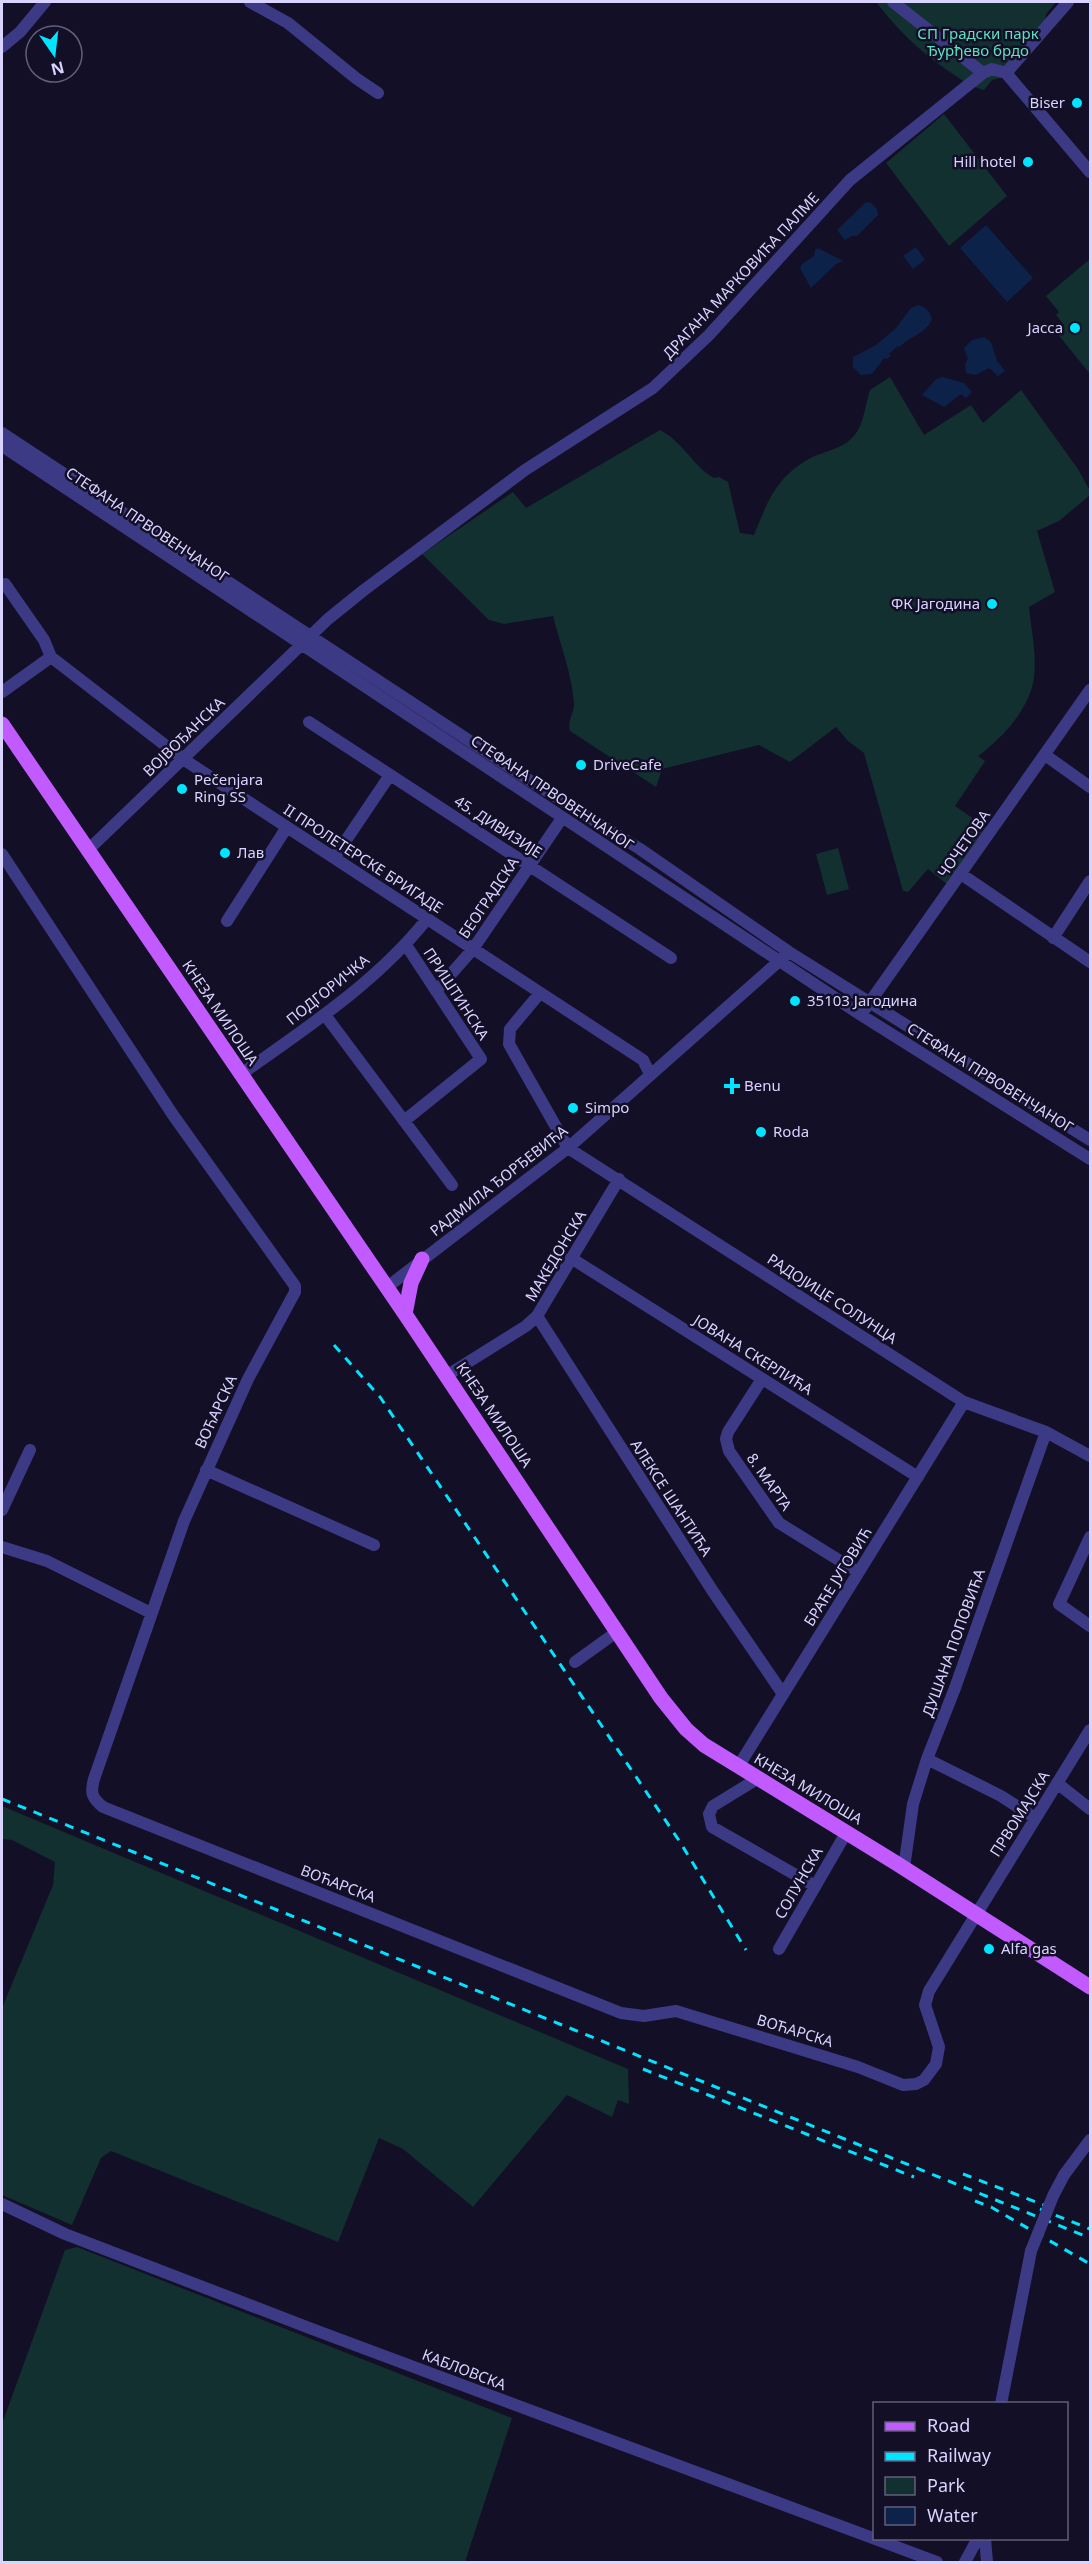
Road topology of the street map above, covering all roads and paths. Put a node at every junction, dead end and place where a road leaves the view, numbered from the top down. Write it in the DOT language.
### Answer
graph roads {
  1 [pos="45,2"];
  2 [pos="250,2"];
  3 [pos="893,2"];
  4 [pos="1065,3"];
  5 [pos="2,47"];
  6 [pos="984,73"];
  7 [pos="1006,73"];
  8 [pos="378,93"];
  9 [pos="1090,172"];
  10 [pos="2,433"];
  11 [pos="2,446"];
  12 [pos="5,584"];
  13 [pos="306,641"];
  14 [pos="51,657"];
  15 [pos="1090,690"];
  16 [pos="2,692"];
  17 [pos="309,722"];
  18 [pos="2,724"];
  19 [pos="1045,755"];
  20 [pos="183,759"];
  21 [pos="390,775"];
  22 [pos="532,782"];
  23 [pos="1090,787"];
  24 [pos="524,792"];
  25 [pos="562,818"];
  26 [pos="287,827"];
  27 [pos="87,851"];
  28 [pos="2,854"];
  29 [pos="334,858"];
  30 [pos="529,866"];
  31 [pos="961,874"];
  32 [pos="1090,881"];
  33 [pos="427,919"];
  34 [pos="227,921"];
  35 [pos="1053,938"];
  36 [pos="406,945"];
  37 [pos="473,949"];
  38 [pos="784,957"];
  39 [pos="671,958"];
  40 [pos="1090,962"];
  41 [pos="436,992"];
  42 [pos="540,993"];
  43 [pos="869,1003"];
  44 [pos="325,1015"];
  45 [pos="861,1015"];
  46 [pos="650,1074"];
  47 [pos="240,1075"];
  48 [pos="404,1121"];
  49 [pos="1090,1140"];
  50 [pos="568,1148"];
  51 [pos="1090,1159"];
  52 [pos="619,1179"];
  53 [pos="452,1185"];
  54 [pos="571,1258"];
  55 [pos="422,1259"];
  56 [pos="386,1287"];
  57 [pos="405,1314"];
  58 [pos="537,1316"];
  59 [pos="446,1376"];
  60 [pos="762,1379"];
  61 [pos="964,1402"];
  62 [pos="1046,1432"];
  63 [pos="30,1450"];
  64 [pos="1090,1456"];
  65 [pos="206,1470"];
  66 [pos="918,1477"];
  67 [pos="2,1510"];
  68 [pos="1090,1537"];
  69 [pos="374,1545"];
  70 [pos="2,1547"];
  71 [pos="858,1572"];
  72 [pos="151,1613"];
  73 [pos="1090,1626"];
  74 [pos="618,1631"];
  75 [pos="575,1662"];
  76 [pos="783,1694"];
  77 [pos="1090,1730"];
  78 [pos="927,1759"];
  79 [pos="738,1767"];
  80 [pos="757,1779"];
  81 [pos="1057,1783"];
  82 [pos="1090,1809"];
  83 [pos="1035,1818"];
  84 [pos="846,1833"];
  85 [pos="904,1868"];
  86 [pos="815,1887"];
  87 [pos="975,1913"];
  88 [pos="779,1949"];
  89 [pos="1090,1987"];
  90 [pos="1090,2140"];
  91 [pos="2,2204"];
  92 [pos="1001,2402"];
  93 [pos="977,2540"];
  94 [pos="984,2540"];
  95 [pos="923,2560"];
  96 [pos="937,2562"];
  97 [pos="966,2562"];
  98 [pos="981,2562"];
  99 [pos="987,2562"];
  1 -- 5 [label="street"];
  2 -- 8 [label="street"];
  3 -- 6 [label="street"];
  4 -- 7 [label="street"];
  6 -- 7 [label="street"];
  6 -- 13 [label="street, ДРАГАНА МАРКОВИЋА ПАЛМЕ"];
  7 -- 9 [label="street"];
  10 -- 13 [label="street, СТЕФАНА ПРВОВЕНЧАНОГ"];
  11 -- 13 [label="street, СТЕФАНА ПРВОВЕНЧАНОГ"];
  12 -- 14 [label="street"];
  13 -- 20 [label="street, ВОЈВОЂАНСКА"];
  13 -- 22 [label="street, СТЕФАНА ПРВОВЕНЧАНОГ"];
  13 -- 24 [label="street, СТЕФАНА ПРВОВЕНЧАНОГ"];
  14 -- 16 [label="street"];
  14 -- 20 [label="street, II ПРОЛЕТЕРСКЕ БРИГАДЕ"];
  15 -- 19 [label="street, ЧОЧЕТОВА"];
  17 -- 21 [label="street, 45. ДИВИЗИЈЕ"];
  18 -- 27 [label="main road, КНЕЗА МИЛОША"];
  19 -- 23 [label="street"];
  19 -- 31 [label="street, ЧОЧЕТОВА"];
  20 -- 26 [label="street, II ПРОЛЕТЕРСКЕ БРИГАДЕ"];
  20 -- 27 [label="street, ВОЈВОЂАНСКА"];
  21 -- 29 [label="street"];
  21 -- 30 [label="street, 45. ДИВИЗИЈЕ"];
  22 -- 24 [label="street"];
  22 -- 38 [label="street, СТЕФАНА ПРВОВЕНЧАНОГ"];
  24 -- 25 [label="street, СТЕФАНА ПРВОВЕНЧАНОГ"];
  25 -- 30 [label="street, БЕОГРАДСКА"];
  25 -- 38 [label="street, СТЕФАНА ПРВОВЕНЧАНОГ"];
  26 -- 29 [label="street, II ПРОЛЕТЕРСКЕ БРИГАДЕ"];
  26 -- 34 [label="street"];
  27 -- 47 [label="main road, КНЕЗА МИЛОША"];
  28 -- 65 [label="street, ВОЋАРСКА"];
  29 -- 33 [label="street, II ПРОЛЕТЕРСКЕ БРИГАДЕ"];
  30 -- 37 [label="street, БЕОГРАДСКА"];
  30 -- 39 [label="street, 45. ДИВИЗИЈЕ"];
  31 -- 35 [label="street"];
  31 -- 43 [label="street, ЧОЧЕТОВА"];
  32 -- 35 [label="street"];
  33 -- 36 [label="street, ПОДГОРИЧКА"];
  33 -- 37 [label="street, II ПРОЛЕТЕРСКЕ БРИГАДЕ"];
  35 -- 40 [label="street"];
  36 -- 41 [label="street, ПРИШТИНСКА"];
  36 -- 44 [label="street, ПОДГОРИЧКА"];
  37 -- 41 [label="street, БЕОГРАДСКА"];
  37 -- 42 [label="street, II ПРОЛЕТЕРСКЕ БРИГАДЕ"];
  38 -- 43 [label="street, СТЕФАНА ПРВОВЕНЧАНОГ"];
  38 -- 45 [label="street, СТЕФАНА ПРВОВЕНЧАНОГ"];
  38 -- 46 [label="street, РАДМИЛА ЂОРЂЕВИЋА"];
  41 -- 48 [label="street, ПРИШТИНСКА"];
  42 -- 46 [label="street, II ПРОЛЕТЕРСКЕ БРИГАДЕ"];
  42 -- 50 [label="street"];
  43 -- 45 [label="street, ЧОЧЕТОВА"];
  43 -- 49 [label="street, СТЕФАНА ПРВОВЕНЧАНОГ"];
  44 -- 47 [label="street, ПОДГОРИЧКА"];
  44 -- 48 [label="street"];
  45 -- 51 [label="street, СТЕФАНА ПРВОВЕНЧАНОГ"];
  46 -- 50 [label="street, РАДМИЛА ЂОРЂЕВИЋА"];
  47 -- 56 [label="main road, КНЕЗА МИЛОША"];
  48 -- 53 [label="street"];
  50 -- 52 [label="street, РАДОЈИЦЕ СОЛУНЦА"];
  50 -- 55 [label="street, РАДМИЛА ЂОРЂЕВИЋА"];
  52 -- 54 [label="street, МАКЕДОНСКА"];
  52 -- 61 [label="street, РАДОЈИЦЕ СОЛУНЦА"];
  54 -- 58 [label="street, МАКЕДОНСКА"];
  54 -- 60 [label="street, ЈОВАНА СКЕРЛИЋА"];
  55 -- 56 [label="street, РАДМИЛА ЂОРЂЕВИЋА"];
  55 -- 57 [label="main road"];
  56 -- 57 [label="main road, КНЕЗА МИЛОША"];
  57 -- 59 [label="main road, КНЕЗА МИЛОША"];
  58 -- 59 [label="street, МАКЕДОНСКА"];
  58 -- 76 [label="street, АЛЕКСЕ ШАНТИЋА"];
  59 -- 74 [label="main road, КНЕЗА МИЛОША"];
  60 -- 66 [label="street, ЈОВАНА СКЕРЛИЋА"];
  60 -- 71 [label="street, 8. МАРТА"];
  61 -- 62 [label="street, РАДОЈИЦЕ СОЛУНЦА"];
  61 -- 66 [label="street, БРАЋЕ ЈУГОВИЋ"];
  62 -- 64 [label="street, РАДОЈИЦЕ СОЛУНЦА"];
  62 -- 78 [label="street, ДУШАНА ПОПОВИЋА"];
  63 -- 67 [label="street"];
  65 -- 69 [label="street"];
  65 -- 72 [label="street, ВОЋАРСКА"];
  66 -- 71 [label="street, БРАЋЕ ЈУГОВИЋ"];
  68 -- 73 [label="street"];
  70 -- 72 [label="street"];
  71 -- 76 [label="street, БРАЋЕ ЈУГОВИЋ"];
  72 -- 87 [label="street, ВОЋАРСКА"];
  74 -- 75 [label="street"];
  74 -- 79 [label="main road, КНЕЗА МИЛОША"];
  76 -- 79 [label="street, БРАЋЕ ЈУГОВИЋ"];
  77 -- 81 [label="street, ПРВОМАЈСКА"];
  78 -- 83 [label="street"];
  78 -- 85 [label="street, ДУШАНА ПОПОВИЋА"];
  79 -- 80 [label="main road, КНЕЗА МИЛОША"];
  80 -- 84 [label="main road, КНЕЗА МИЛОША"];
  80 -- 86 [label="street"];
  81 -- 82 [label="street"];
  81 -- 83 [label="street, ПРВОМАЈСКА"];
  83 -- 87 [label="street, ПРВОМАЈСКА"];
  84 -- 85 [label="main road, КНЕЗА МИЛОША"];
  84 -- 86 [label="street, СОЛУНСКА"];
  85 -- 87 [label="main road, КНЕЗА МИЛОША"];
  86 -- 88 [label="street, СОЛУНСКА"];
  87 -- 89 [label="main road, КНЕЗА МИЛОША"];
  90 -- 92 [label="street, bridge"];
  91 -- 95 [label="street, КАБЛОВСКА"];
  93 -- 97 [label="street"];
  94 -- 99 [label="street"];
  95 -- 96 [label="street, КАБЛОВСКА"];
  97 -- 98 [label="street"];
}
